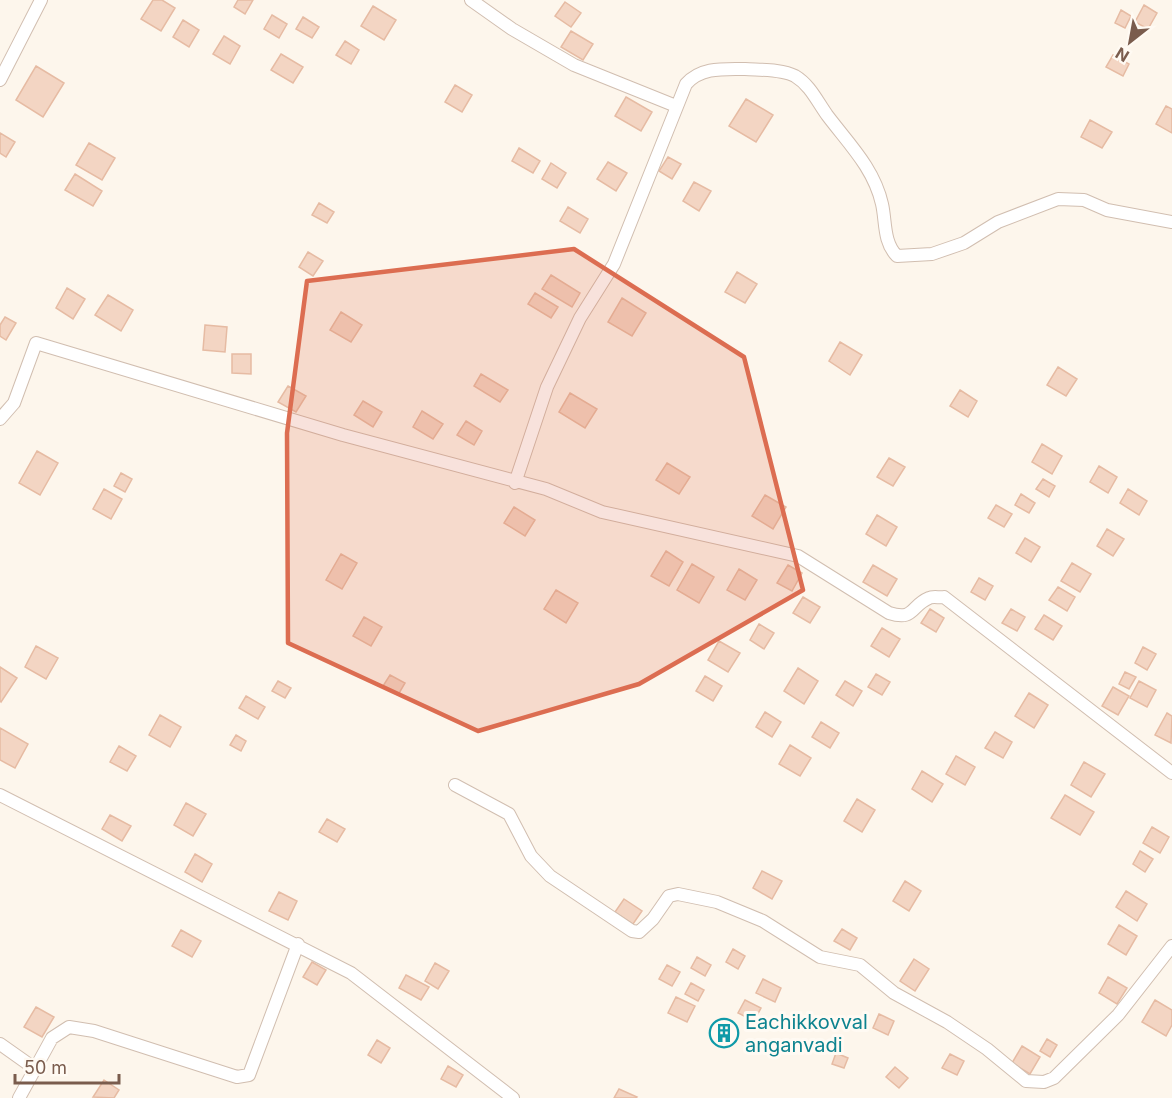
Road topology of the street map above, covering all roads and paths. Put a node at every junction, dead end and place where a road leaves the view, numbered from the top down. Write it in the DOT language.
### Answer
graph roads {
  1 [pos="41,0"];
  2 [pos="471,0"];
  3 [pos="0,80"];
  4 [pos="676,106"];
  5 [pos="1172,222"];
  6 [pos="0,419"];
  7 [pos="515,483"];
  8 [pos="1172,773"];
  9 [pos="455,785"];
  10 [pos="0,795"];
  11 [pos="298,944"];
  12 [pos="1172,946"];
  13 [pos="0,1044"];
  14 [pos="34,1068"];
  15 [pos="19,1098"];
  16 [pos="513,1098"];
  1 -- 3 [label="street"];
  2 -- 4 [label="street"];
  4 -- 5 [label="street"];
  4 -- 7 [label="street"];
  6 -- 7 [label="street"];
  7 -- 8 [label="street"];
  9 -- 12 [label="street"];
  10 -- 11 [label="street"];
  11 -- 14 [label="street"];
  11 -- 16 [label="street"];
  13 -- 14 [label="street"];
  14 -- 15 [label="street"];
}
